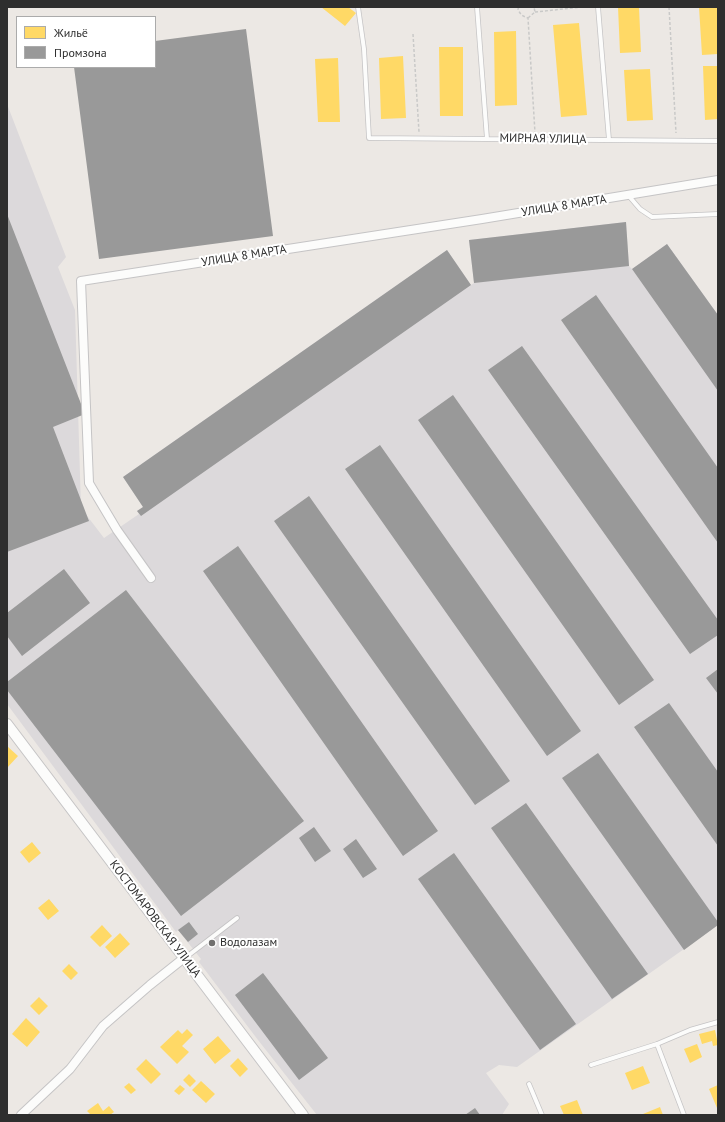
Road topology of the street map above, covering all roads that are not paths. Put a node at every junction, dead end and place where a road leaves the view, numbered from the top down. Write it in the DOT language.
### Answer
graph roads {
  1 [pos="358,7"];
  2 [pos="478,7"];
  3 [pos="598,7"];
  4 [pos="487,139"];
  5 [pos="609,140"];
  6 [pos="718,141"];
  7 [pos="718,180"];
  8 [pos="628,195"];
  9 [pos="718,214"];
  10 [pos="151,578"];
  11 [pos="7,724"];
  12 [pos="237,918"];
  13 [pos="184,958"];
  14 [pos="718,1022"];
  15 [pos="657,1044"];
  16 [pos="591,1065"];
  17 [pos="530,1084"];
  18 [pos="21,1115"];
  19 [pos="304,1115"];
  20 [pos="542,1115"];
  21 [pos="684,1115"];
  1 -- 4 [label="lane, МИРНАЯ УЛИЦА"];
  2 -- 4 [label="lane"];
  3 -- 5 [label="lane"];
  4 -- 5 [label="lane, МИРНАЯ УЛИЦА"];
  5 -- 6 [label="lane, МИРНАЯ УЛИЦА"];
  7 -- 8 [label="street, УЛИЦА 8 МАРТА"];
  8 -- 9 [label="lane"];
  8 -- 10 [label="street, УЛИЦА 8 МАРТА"];
  11 -- 13 [label="street, КОСТОМАРОВСКАЯ УЛИЦА"];
  12 -- 13 [label="lane"];
  13 -- 18 [label="street"];
  13 -- 19 [label="street, КОСТОМАРОВСКАЯ УЛИЦА"];
  14 -- 15 [label="lane"];
  15 -- 16 [label="lane"];
  15 -- 21 [label="lane"];
  17 -- 20 [label="lane"];
}
